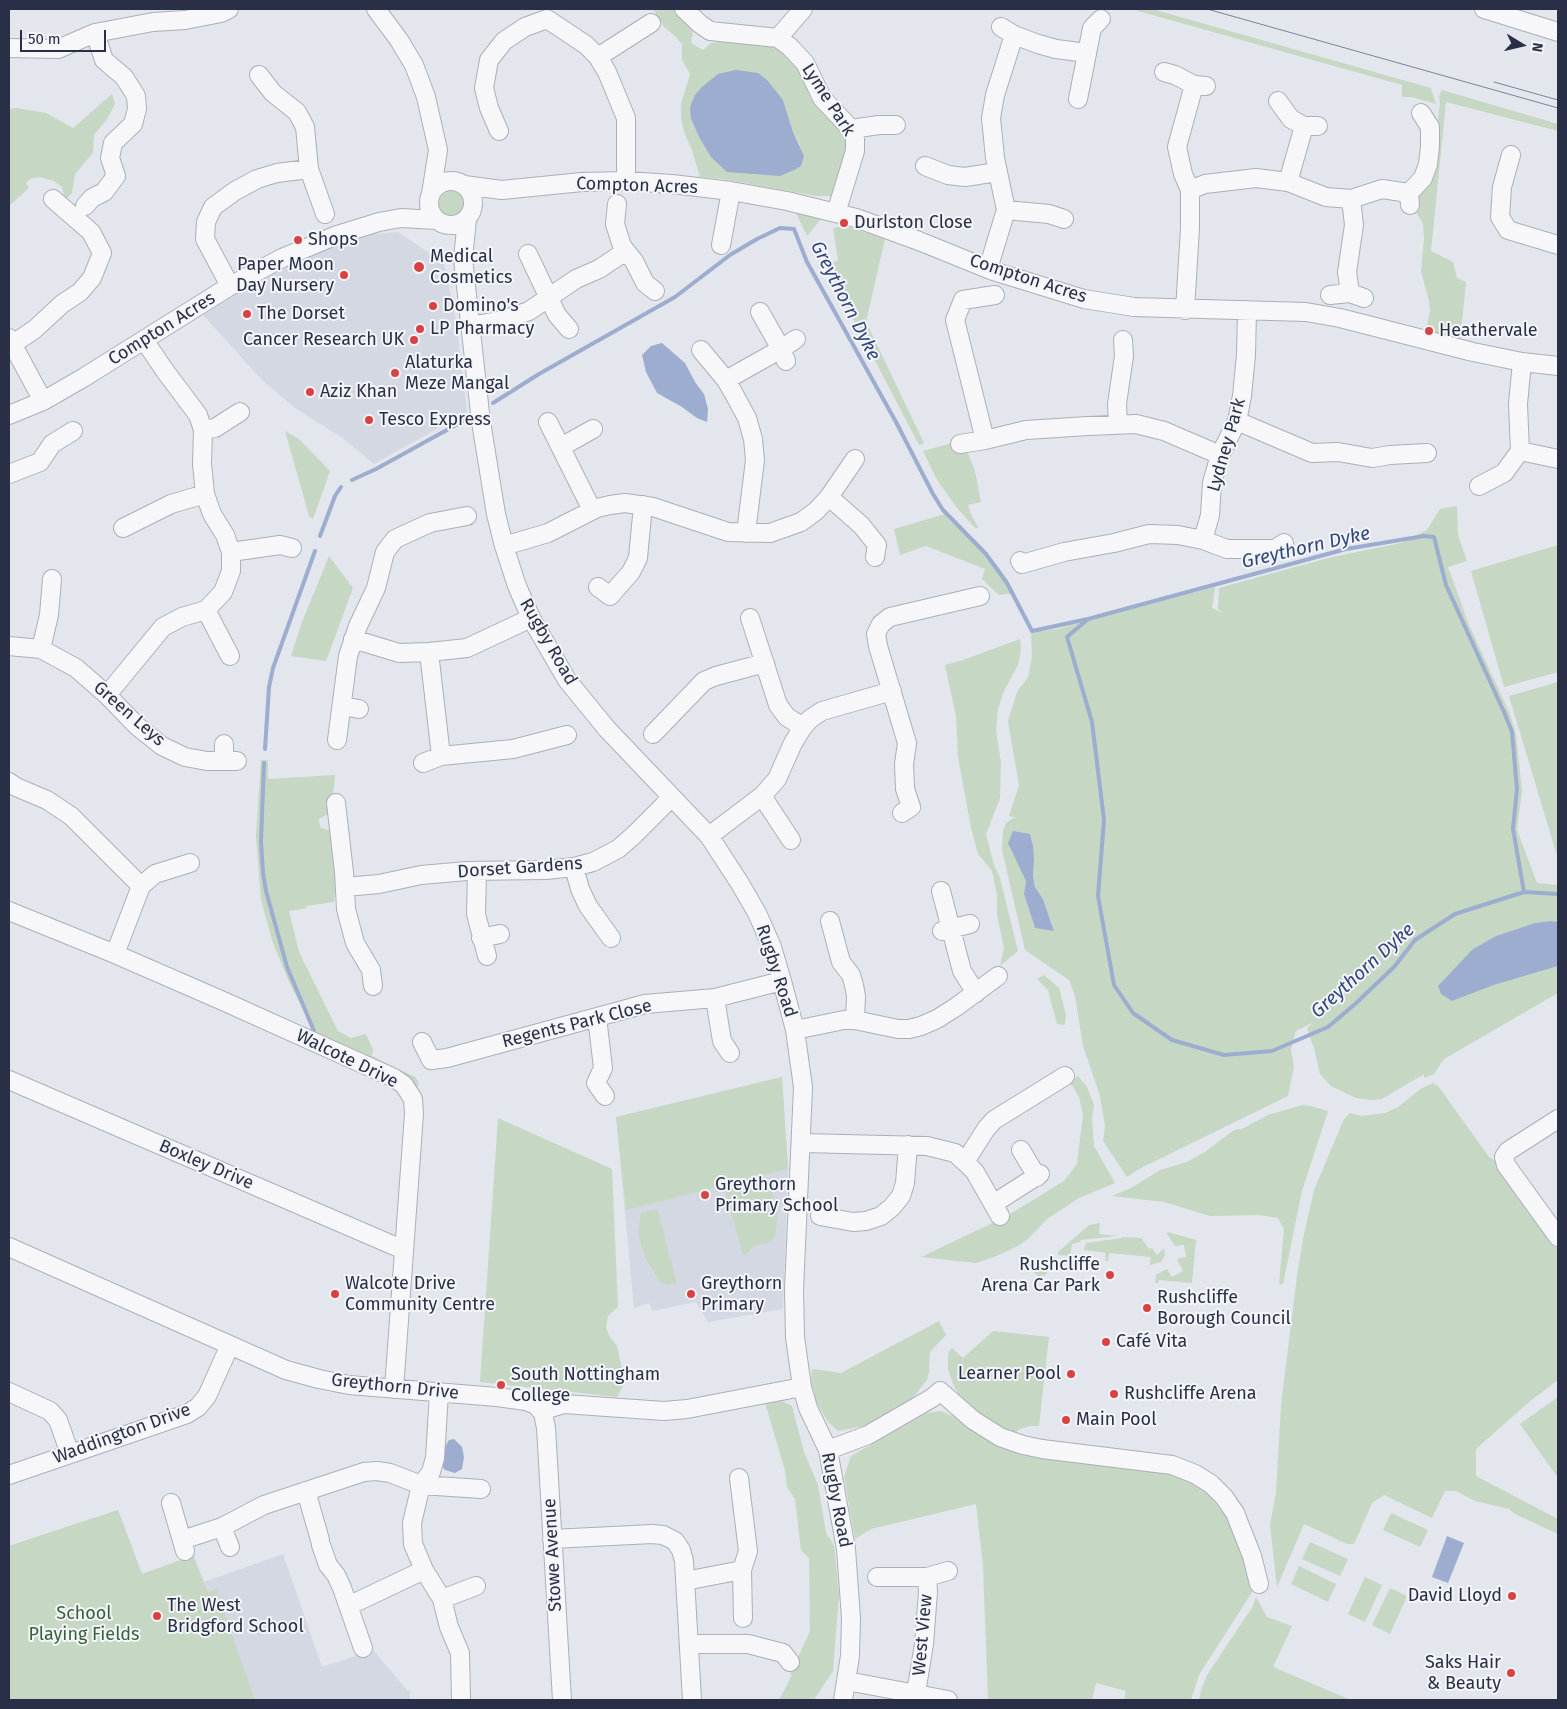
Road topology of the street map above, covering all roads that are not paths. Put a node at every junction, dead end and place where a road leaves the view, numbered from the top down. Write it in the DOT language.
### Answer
graph roads {
  1 [pos="229,9"];
  2 [pos="376,9"];
  3 [pos="684,9"];
  4 [pos="801,9"];
  5 [pos="1484,9"];
  6 [pos="1504,12"];
  7 [pos="547,14"];
  8 [pos="151,15"];
  9 [pos="1102,19"];
  10 [pos="651,23"];
  11 [pos="1558,32"];
  12 [pos="95,33"];
  13 [pos="778,38"];
  14 [pos="9,48"];
  15 [pos="1087,53"];
  16 [pos="598,57"];
  17 [pos="1164,72"];
  18 [pos="259,75"];
  19 [pos="1078,99"];
  20 [pos="1278,101"];
  21 [pos="1421,113"];
  22 [pos="500,120"];
  23 [pos="896,125"];
  24 [pos="851,129"];
  25 [pos="438,150"];
  26 [pos="1511,155"];
  27 [pos="309,169"];
  28 [pos="998,172"];
  29 [pos="931,174"];
  30 [pos="626,182"];
  31 [pos="1288,182"];
  32 [pos="462,184"];
  33 [pos="502,190"];
  34 [pos="1190,190"];
  35 [pos="731,191"];
  36 [pos="430,196"];
  37 [pos="53,199"];
  38 [pos="1351,199"];
  39 [pos="618,204"];
  40 [pos="85,206"];
  41 [pos="1006,210"];
  42 [pos="836,213"];
  43 [pos="325,214"];
  44 [pos="470,215"];
  45 [pos="402,218"];
  46 [pos="1064,219"];
  47 [pos="442,223"];
  48 [pos="722,245"];
  49 [pos="1558,245"];
  50 [pos="626,251"];
  51 [pos="528,254"];
  52 [pos="462,259"];
  53 [pos="988,269"];
  54 [pos="230,286"];
  55 [pos="655,291"];
  56 [pos="995,295"];
  57 [pos="1330,295"];
  58 [pos="548,298"];
  59 [pos="1185,310"];
  60 [pos="1247,310"];
  61 [pos="760,312"];
  62 [pos="470,326"];
  63 [pos="569,329"];
  64 [pos="144,340"];
  65 [pos="1123,340"];
  66 [pos="11,341"];
  67 [pos="701,350"];
  68 [pos="1522,362"];
  69 [pos="1558,366"];
  70 [pos="726,380"];
  71 [pos="43,401"];
  72 [pos="240,412"];
  73 [pos="9,415"];
  74 [pos="1237,421"];
  75 [pos="548,422"];
  76 [pos="1118,424"];
  77 [pos="203,430"];
  78 [pos="593,430"];
  79 [pos="73,431"];
  80 [pos="985,440"];
  81 [pos="960,444"];
  82 [pos="561,448"];
  83 [pos="1520,451"];
  84 [pos="1430,452"];
  85 [pos="1220,455"];
  86 [pos="855,459"];
  87 [pos="1558,459"];
  88 [pos="9,474"];
  89 [pos="1479,486"];
  90 [pos="205,494"];
  91 [pos="829,497"];
  92 [pos="644,505"];
  93 [pos="592,510"];
  94 [pos="467,516"];
  95 [pos="123,528"];
  96 [pos="746,533"];
  97 [pos="1203,540"];
  98 [pos="1284,544"];
  99 [pos="504,546"];
  100 [pos="292,548"];
  101 [pos="881,548"];
  102 [pos="231,552"];
  103 [pos="1019,567"];
  104 [pos="52,579"];
  105 [pos="980,596"];
  106 [pos="605,597"];
  107 [pos="206,610"];
  108 [pos="530,618"];
  109 [pos="750,618"];
  110 [pos="354,638"];
  111 [pos="9,646"];
  112 [pos="41,649"];
  113 [pos="429,652"];
  114 [pos="230,656"];
  115 [pos="765,663"];
  116 [pos="892,691"];
  117 [pos="107,695"];
  118 [pos="342,706"];
  119 [pos="359,709"];
  120 [pos="657,725"];
  121 [pos="803,727"];
  122 [pos="567,735"];
  123 [pos="338,740"];
  124 [pos="228,755"];
  125 [pos="441,756"];
  126 [pos="423,763"];
  127 [pos="10,776"];
  128 [pos="762,796"];
  129 [pos="672,797"];
  130 [pos="336,803"];
  131 [pos="902,813"];
  132 [pos="709,836"];
  133 [pos="792,844"];
  134 [pos="190,864"];
  135 [pos="574,868"];
  136 [pos="477,871"];
  137 [pos="141,886"];
  138 [pos="345,887"];
  139 [pos="941,891"];
  140 [pos="9,911"];
  141 [pos="830,921"];
  142 [pos="970,924"];
  143 [pos="946,930"];
  144 [pos="500,934"];
  145 [pos="482,938"];
  146 [pos="611,938"];
  147 [pos="115,954"];
  148 [pos="487,956"];
  149 [pos="376,974"];
  150 [pos="998,976"];
  151 [pos="782,980"];
  152 [pos="976,993"];
  153 [pos="715,998"];
  154 [pos="597,1016"];
  155 [pos="856,1020"];
  156 [pos="795,1030"];
  157 [pos="422,1042"];
  158 [pos="730,1054"];
  159 [pos="1065,1076"];
  160 [pos="9,1080"];
  161 [pos="605,1096"];
  162 [pos="1558,1119"];
  163 [pos="801,1143"];
  164 [pos="908,1145"];
  165 [pos="1021,1150"];
  166 [pos="965,1162"];
  167 [pos="825,1213"];
  168 [pos="1558,1237"];
  169 [pos="9,1247"];
  170 [pos="404,1250"];
  171 [pos="230,1345"];
  172 [pos="802,1387"];
  173 [pos="394,1389"];
  174 [pos="9,1392"];
  175 [pos="439,1393"];
  176 [pos="541,1411"];
  177 [pos="828,1450"];
  178 [pos="70,1454"];
  179 [pos="9,1475"];
  180 [pos="739,1478"];
  181 [pos="421,1485"];
  182 [pos="481,1489"];
  183 [pos="306,1491"];
  184 [pos="171,1504"];
  185 [pos="222,1527"];
  186 [pos="552,1539"];
  187 [pos="230,1547"];
  188 [pos="424,1570"];
  189 [pos="742,1570"];
  190 [pos="948,1571"];
  191 [pos="877,1577"];
  192 [pos="927,1577"];
  193 [pos="685,1581"];
  194 [pos="1259,1584"];
  195 [pos="476,1586"];
  196 [pos="442,1599"];
  197 [pos="348,1606"];
  198 [pos="743,1618"];
  199 [pos="688,1644"];
  200 [pos="363,1648"];
  201 [pos="790,1662"];
  202 [pos="847,1680"];
  203 [pos="909,1695"];
  204 [pos="460,1700"];
  205 [pos="562,1700"];
  206 [pos="692,1700"];
  207 [pos="843,1700"];
  208 [pos="948,1700"];
  1 -- 8 [label="street"];
  2 -- 25 [label="street"];
  3 -- 13 [label="street"];
  4 -- 13 [label="street"];
  5 -- 6 [label="street"];
  6 -- 11 [label="street"];
  7 -- 16 [label="street"];
  7 -- 22 [label="street"];
  8 -- 12 [label="street"];
  9 -- 15 [label="street"];
  10 -- 16 [label="street"];
  12 -- 14 [label="street"];
  12 -- 40 [label="street"];
  13 -- 24 [label="street, Lyme Park"];
  15 -- 19 [label="street"];
  15 -- 28 [label="street"];
  16 -- 30 [label="street"];
  17 -- 34 [label="street"];
  18 -- 27 [label="street"];
  20 -- 31 [label="street"];
  21 -- 38 [label="street"];
  23 -- 24 [label="street"];
  24 -- 42 [label="street, Lyme Park"];
  25 -- 32 [label="street"];
  25 -- 36 [label="street"];
  26 -- 49 [label="street"];
  27 -- 43 [label="street"];
  27 -- 54 [label="street"];
  28 -- 29 [label="street"];
  28 -- 41 [label="street"];
  30 -- 33 [label="street, Compton Acres"];
  30 -- 35 [label="street, Compton Acres"];
  31 -- 34 [label="street"];
  31 -- 38 [label="street"];
  32 -- 33 [label="street, Compton Acres"];
  32 -- 36 [label="street"];
  32 -- 44 [label="street"];
  33 -- 44 [label="street, Compton Acres"];
  34 -- 59 [label="street"];
  35 -- 42 [label="street, Compton Acres"];
  35 -- 48 [label="street"];
  36 -- 45 [label="street, Compton Acres"];
  36 -- 47 [label="street"];
  37 -- 66 [label="street"];
  38 -- 57 [label="street"];
  39 -- 50 [label="street"];
  41 -- 46 [label="street"];
  41 -- 53 [label="street"];
  42 -- 53 [label="street, Compton Acres"];
  44 -- 47 [label="street"];
  44 -- 52 [label="street, Rugby Road"];
  45 -- 47 [label="street, Compton Acres"];
  45 -- 54 [label="street, Compton Acres"];
  47 -- 52 [label="street, Rugby Road"];
  50 -- 55 [label="street"];
  50 -- 58 [label="street"];
  51 -- 58 [label="street"];
  52 -- 62 [label="street, Rugby Road"];
  53 -- 59 [label="street, Compton Acres"];
  54 -- 64 [label="street, Compton Acres"];
  56 -- 80 [label="street"];
  58 -- 62 [label="street"];
  58 -- 63 [label="street"];
  59 -- 60 [label="street, Compton Acres"];
  60 -- 68 [label="street, Compton Acres"];
  60 -- 74 [label="street, Lydney Park"];
  61 -- 70 [label="street"];
  62 -- 99 [label="street, Rugby Road"];
  64 -- 71 [label="street, Compton Acres"];
  64 -- 77 [label="street"];
  65 -- 76 [label="street"];
  66 -- 71 [label="street"];
  67 -- 70 [label="street"];
  68 -- 69 [label="street, Compton Acres"];
  68 -- 83 [label="street"];
  70 -- 96 [label="street"];
  71 -- 73 [label="street, Compton Acres"];
  72 -- 77 [label="street"];
  74 -- 84 [label="street"];
  74 -- 85 [label="street, Lydney Park"];
  75 -- 82 [label="street"];
  76 -- 80 [label="street"];
  76 -- 85 [label="street"];
  77 -- 90 [label="street"];
  78 -- 82 [label="street"];
  79 -- 88 [label="street"];
  80 -- 81 [label="street"];
  82 -- 93 [label="street"];
  83 -- 87 [label="street"];
  83 -- 89 [label="street"];
  85 -- 97 [label="street, Lydney Park"];
  86 -- 91 [label="street"];
  90 -- 95 [label="street"];
  90 -- 102 [label="street"];
  91 -- 96 [label="street"];
  91 -- 101 [label="street"];
  92 -- 93 [label="street"];
  92 -- 96 [label="street"];
  92 -- 106 [label="street"];
  93 -- 99 [label="street"];
  94 -- 110 [label="street"];
  97 -- 98 [label="street"];
  97 -- 103 [label="street"];
  99 -- 108 [label="street, Rugby Road"];
  100 -- 102 [label="street"];
  102 -- 107 [label="street"];
  104 -- 112 [label="street"];
  105 -- 116 [label="street"];
  107 -- 114 [label="street"];
  107 -- 117 [label="street"];
  108 -- 113 [label="street"];
  108 -- 129 [label="street, Rugby Road"];
  109 -- 115 [label="street"];
  110 -- 113 [label="street"];
  110 -- 118 [label="street"];
  111 -- 112 [label="street, Green Leys"];
  112 -- 117 [label="street, Green Leys"];
  113 -- 125 [label="street"];
  115 -- 120 [label="street"];
  115 -- 121 [label="street"];
  116 -- 121 [label="street"];
  116 -- 131 [label="street"];
  117 -- 124 [label="street, Green Leys"];
  118 -- 119 [label="street"];
  118 -- 123 [label="street"];
  121 -- 128 [label="street"];
  122 -- 125 [label="street"];
  125 -- 126 [label="street"];
  127 -- 137 [label="street"];
  128 -- 132 [label="street"];
  128 -- 133 [label="street"];
  129 -- 132 [label="street, Rugby Road"];
  129 -- 135 [label="street, Dorset Gardens"];
  130 -- 138 [label="street"];
  132 -- 151 [label="street, Rugby Road"];
  134 -- 137 [label="street"];
  135 -- 136 [label="street, Dorset Gardens"];
  135 -- 146 [label="street"];
  136 -- 138 [label="street, Dorset Gardens"];
  136 -- 145 [label="street"];
  137 -- 147 [label="street"];
  138 -- 149 [label="street"];
  139 -- 143 [label="street"];
  140 -- 147 [label="street, Walcote Drive"];
  141 -- 155 [label="street"];
  142 -- 143 [label="street"];
  143 -- 152 [label="street"];
  144 -- 145 [label="street"];
  145 -- 148 [label="street"];
  147 -- 170 [label="street, Walcote Drive"];
  150 -- 152 [label="street"];
  151 -- 153 [label="street, Regents Park Close"];
  151 -- 156 [label="street, Rugby Road"];
  152 -- 155 [label="street"];
  153 -- 154 [label="street, Regents Park Close"];
  153 -- 158 [label="street"];
  154 -- 157 [label="street, Regents Park Close"];
  154 -- 161 [label="street"];
  155 -- 156 [label="street"];
  156 -- 163 [label="street, Rugby Road"];
  159 -- 166 [label="street"];
  160 -- 170 [label="street, Boxley Drive"];
  162 -- 168 [label="street"];
  163 -- 164 [label="street"];
  163 -- 172 [label="street, Rugby Road"];
  164 -- 166 [label="street"];
  164 -- 167 [label="street"];
  165 -- 166 [label="street"];
  169 -- 171 [label="street, Greythorn Drive"];
  170 -- 173 [label="street, Walcote Drive"];
  171 -- 173 [label="street, Greythorn Drive"];
  171 -- 178 [label="street, Waddington Drive"];
  172 -- 176 [label="street"];
  172 -- 177 [label="street, Rugby Road"];
  173 -- 175 [label="street, Greythorn Drive"];
  174 -- 178 [label="street"];
  175 -- 176 [label="street, Greythorn Drive"];
  175 -- 181 [label="street"];
  176 -- 186 [label="street, Stowe Avenue"];
  177 -- 194 [label="street"];
  177 -- 202 [label="street, Rugby Road"];
  178 -- 179 [label="street, Waddington Drive"];
  180 -- 189 [label="street"];
  181 -- 182 [label="street"];
  181 -- 183 [label="street"];
  181 -- 188 [label="street"];
  183 -- 185 [label="street"];
  183 -- 197 [label="street"];
  184 -- 185 [label="street"];
  185 -- 187 [label="street"];
  186 -- 193 [label="street"];
  186 -- 205 [label="street, Stowe Avenue"];
  188 -- 196 [label="street"];
  188 -- 197 [label="street"];
  189 -- 193 [label="street"];
  189 -- 198 [label="street"];
  190 -- 192 [label="street, West View"];
  191 -- 192 [label="street, West View"];
  192 -- 203 [label="street, West View"];
  193 -- 199 [label="street"];
  195 -- 196 [label="street"];
  196 -- 204 [label="street"];
  197 -- 200 [label="street"];
  199 -- 201 [label="street"];
  199 -- 206 [label="street"];
  202 -- 203 [label="street"];
  202 -- 207 [label="street, Rugby Road"];
  203 -- 208 [label="street"];
}
